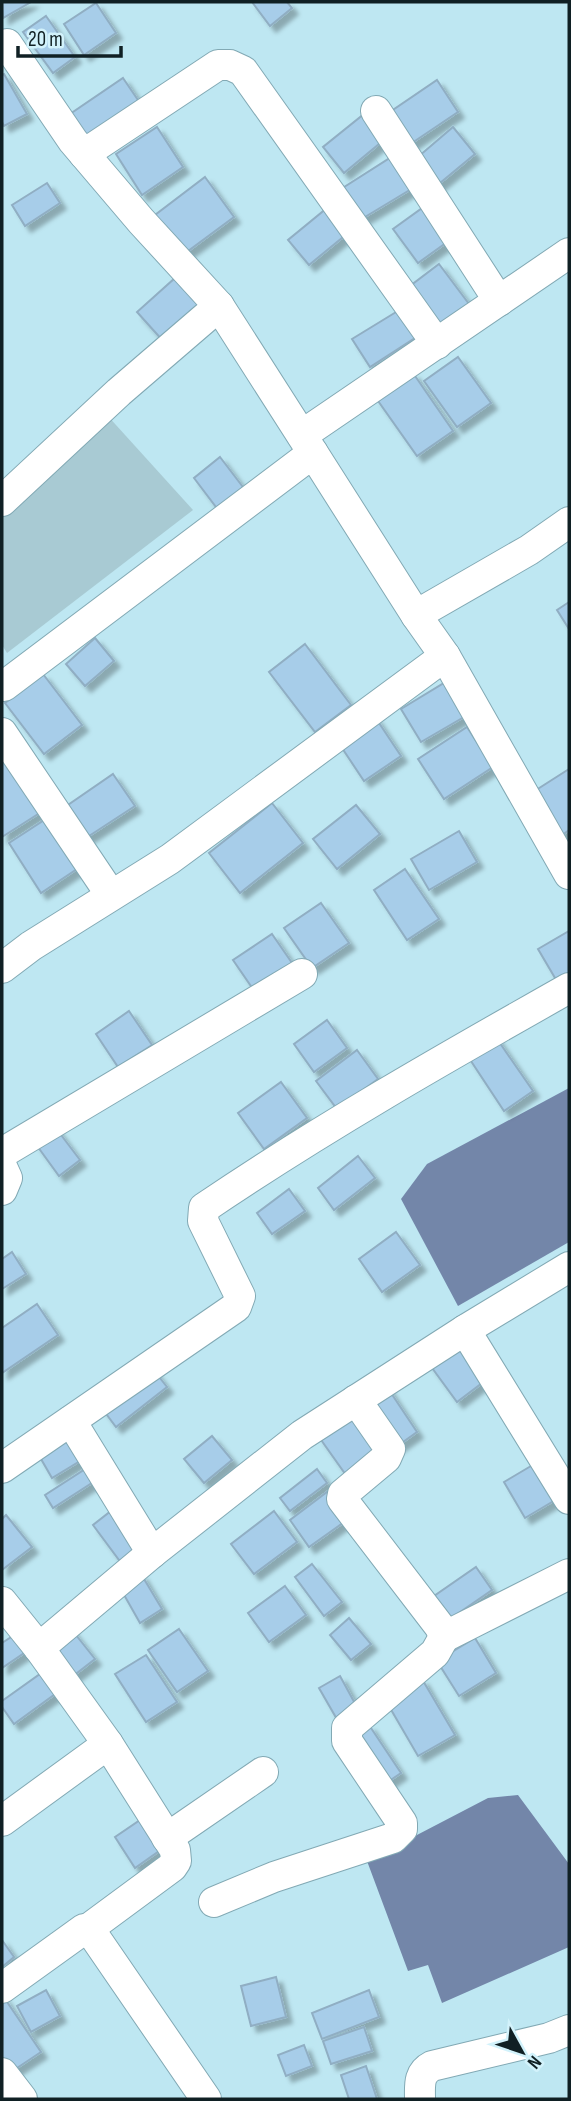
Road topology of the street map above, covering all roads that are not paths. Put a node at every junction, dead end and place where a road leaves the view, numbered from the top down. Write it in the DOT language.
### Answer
graph roads {
  1 [pos="4,43"];
  2 [pos="376,110"];
  3 [pos="84,155"];
  4 [pos="569,253"];
  5 [pos="499,301"];
  6 [pos="219,306"];
  7 [pos="437,344"];
  8 [pos="308,444"];
  9 [pos="2,501"];
  10 [pos="569,523"];
  11 [pos="416,615"];
  12 [pos="445,656"];
  13 [pos="3,686"];
  14 [pos="2,733"];
  15 [pos="564,855"];
  16 [pos="111,895"];
  17 [pos="2,968"];
  18 [pos="302,974"];
  19 [pos="569,988"];
  20 [pos="2,1153"];
  21 [pos="2,1167"];
  22 [pos="2,1190"];
  23 [pos="569,1267"];
  24 [pos="466,1330"];
  25 [pos="356,1401"];
  26 [pos="71,1421"];
  27 [pos="2,1468"];
  28 [pos="569,1499"];
  29 [pos="152,1553"];
  30 [pos="569,1574"];
  31 [pos="7,1619"];
  32 [pos="444,1637"];
  33 [pos="39,1648"];
  34 [pos="108,1744"];
  35 [pos="263,1772"];
  36 [pos="2,1821"];
  37 [pos="167,1838"];
  38 [pos="214,1902"];
  39 [pos="88,1928"];
  40 [pos="2,1988"];
  41 [pos="569,2030"];
  42 [pos="2,2073"];
  43 [pos="22,2099"];
  44 [pos="206,2099"];
  45 [pos="420,2099"];
  1 -- 3 [label="street"];
  2 -- 5 [label="street"];
  3 -- 6 [label="street"];
  3 -- 7 [label="street"];
  4 -- 5 [label="street"];
  5 -- 7 [label="street"];
  6 -- 8 [label="street"];
  6 -- 9 [label="street"];
  7 -- 8 [label="street"];
  8 -- 11 [label="street"];
  8 -- 13 [label="street"];
  10 -- 11 [label="street"];
  11 -- 12 [label="street"];
  12 -- 15 [label="street"];
  12 -- 16 [label="street"];
  14 -- 16 [label="street"];
  16 -- 17 [label="street"];
  18 -- 20 [label="street"];
  19 -- 26 [label="street"];
  21 -- 22 [label="street"];
  23 -- 24 [label="street"];
  24 -- 25 [label="street"];
  24 -- 28 [label="street"];
  25 -- 29 [label="street"];
  25 -- 32 [label="street"];
  26 -- 27 [label="street"];
  26 -- 29 [label="street"];
  29 -- 33 [label="street"];
  30 -- 32 [label="street"];
  31 -- 33 [label="street"];
  32 -- 38 [label="street"];
  33 -- 34 [label="street"];
  34 -- 36 [label="street"];
  34 -- 37 [label="street"];
  35 -- 37 [label="street"];
  37 -- 39 [label="street"];
  39 -- 40 [label="street"];
  39 -- 44 [label="street"];
  41 -- 45 [label="street"];
  42 -- 43 [label="street"];
}
